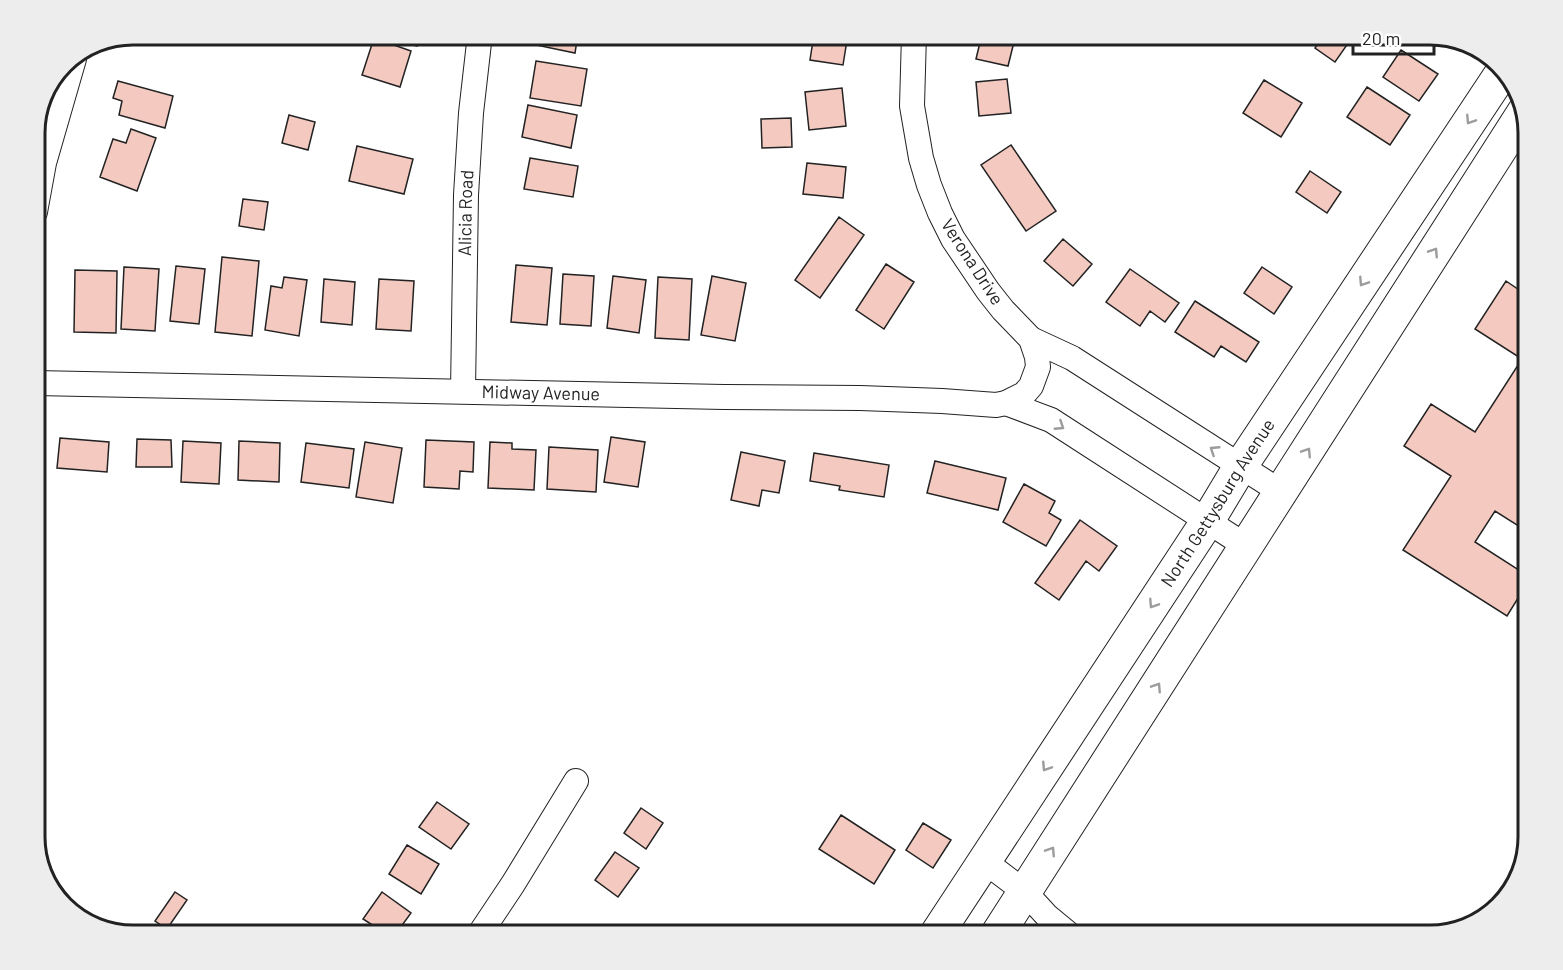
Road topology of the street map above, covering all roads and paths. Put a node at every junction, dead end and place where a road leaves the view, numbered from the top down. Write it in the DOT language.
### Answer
graph roads {
  1 [pos="479,45"];
  2 [pos="913,45"];
  3 [pos="70,72"];
  4 [pos="1498,78"];
  5 [pos="1517,123"];
  6 [pos="45,160"];
  7 [pos="1030,339"];
  8 [pos="45,383"];
  9 [pos="463,391"];
  10 [pos="1006,403"];
  11 [pos="1240,467"];
  12 [pos="1281,492"];
  13 [pos="1207,522"];
  14 [pos="1246,546"];
  15 [pos="576,781"];
  16 [pos="984,861"];
  17 [pos="1025,892"];
  18 [pos="486,925"];
  19 [pos="943,925"];
  20 [pos="1004,925"];
  21 [pos="1057,925"];
  1 -- 9 [label="street, Alicia Road"];
  2 -- 7 [label="street, Verona Drive"];
  3 -- 6 [label="street"];
  4 -- 11 [label="main road, North Gettysburg Avenue, one-way"];
  12 -- 5 [label="main road, one-way"];
  7 -- 10 [label="street, Verona Drive"];
  11 -- 7 [label="street, Verona Drive, one-way"];
  8 -- 9 [label="street, Midway Avenue"];
  9 -- 10 [label="street, Midway Avenue"];
  10 -- 13 [label="street, one-way"];
  11 -- 12 [label="street, Verona Drive"];
  11 -- 13 [label="main road, North Gettysburg Avenue"];
  12 -- 14 [label="main road"];
  13 -- 14 [label="street"];
  13 -- 16 [label="main road, North Gettysburg Avenue, one-way"];
  17 -- 14 [label="main road, one-way"];
  15 -- 18 [label="street"];
  16 -- 17 [label="street"];
  16 -- 19 [label="main road, North Gettysburg Avenue"];
  17 -- 20 [label="main road"];
  17 -- 21 [label="street"];
}
